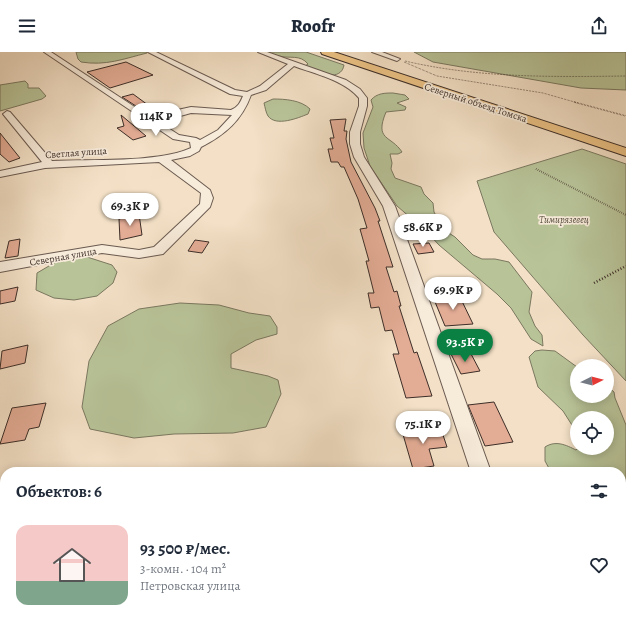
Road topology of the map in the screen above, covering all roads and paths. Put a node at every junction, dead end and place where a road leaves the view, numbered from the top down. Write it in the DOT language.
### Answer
graph roads {
  1 [pos="47,52"];
  2 [pos="151,52"];
  3 [pos="261,52"];
  4 [pos="325,52"];
  5 [pos="375,52"];
  6 [pos="397,58"];
  7 [pos="292,64"];
  8 [pos="626,76"];
  9 [pos="248,94"];
  10 [pos="239,111"];
  11 [pos="7,114"];
  12 [pos="626,116"];
  13 [pos="152,122"];
  14 [pos="197,145"];
  15 [pos="626,152"];
  16 [pos="161,158"];
  17 [pos="49,164"];
  18 [pos="536,169"];
  19 [pos="0,174"];
  20 [pos="626,215"];
  21 [pos="626,266"];
  22 [pos="0,267"];
  23 [pos="594,284"];
  24 [pos="479,467"];
  1 -- 13 [label="street"];
  2 -- 9 [label="street"];
  3 -- 7 [label="street"];
  4 -- 15 [label="main road, Северный объезд Томска"];
  5 -- 6 [label="street"];
  6 -- 8 [label="path"];
  6 -- 12 [label="path"];
  7 -- 9 [label="street"];
  7 -- 24 [label="street"];
  9 -- 10 [label="street"];
  10 -- 13 [label="street"];
  10 -- 14 [label="street, Светлая улица"];
  11 -- 17 [label="street"];
  13 -- 14 [label="street"];
  14 -- 16 [label="street, Светлая улица"];
  16 -- 17 [label="street, Светлая улица"];
  16 -- 22 [label="street, Северная улица"];
  17 -- 19 [label="street, Светлая улица"];
  18 -- 20 [label="path"];
  21 -- 23 [label="path"];
}
